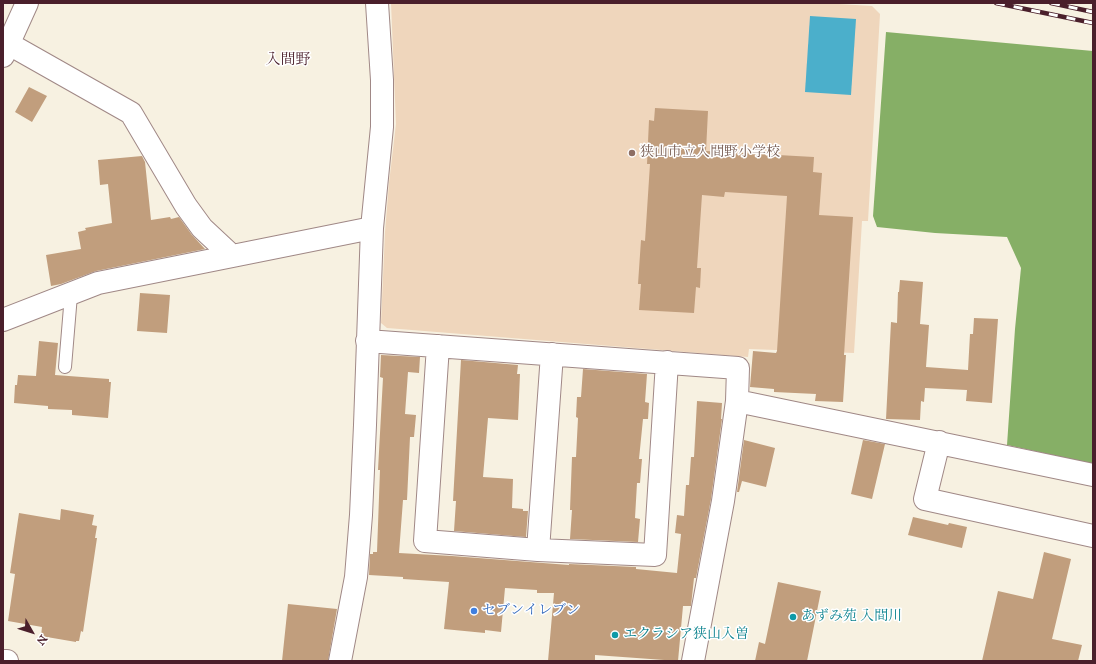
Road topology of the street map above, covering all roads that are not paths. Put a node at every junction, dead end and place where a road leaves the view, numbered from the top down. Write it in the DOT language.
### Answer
graph roads {
  1 [pos="27,3"];
  2 [pos="377,3"];
  3 [pos="5,47"];
  4 [pos="372,228"];
  5 [pos="232,256"];
  6 [pos="71,295"];
  7 [pos="3,320"];
  8 [pos="367,341"];
  9 [pos="438,346"];
  10 [pos="552,354"];
  11 [pos="667,362"];
  12 [pos="65,367"];
  13 [pos="737,400"];
  14 [pos="939,442"];
  15 [pos="1093,475"];
  16 [pos="1093,536"];
  17 [pos="538,550"];
  18 [pos="3,661"];
  19 [pos="7,661"];
  20 [pos="340,661"];
  21 [pos="693,661"];
  1 -- 3 [label="street"];
  2 -- 4 [label="street"];
  3 -- 5 [label="street"];
  4 -- 5 [label="street"];
  4 -- 8 [label="street"];
  5 -- 6 [label="street"];
  6 -- 7 [label="street"];
  6 -- 12 [label="lane"];
  8 -- 9 [label="street"];
  8 -- 20 [label="street"];
  9 -- 10 [label="street"];
  9 -- 17 [label="street"];
  10 -- 11 [label="street"];
  10 -- 17 [label="street"];
  11 -- 13 [label="street"];
  11 -- 17 [label="street"];
  13 -- 14 [label="street"];
  13 -- 21 [label="street"];
  14 -- 15 [label="street"];
  14 -- 16 [label="street"];
  18 -- 19 [label="street"];
}
